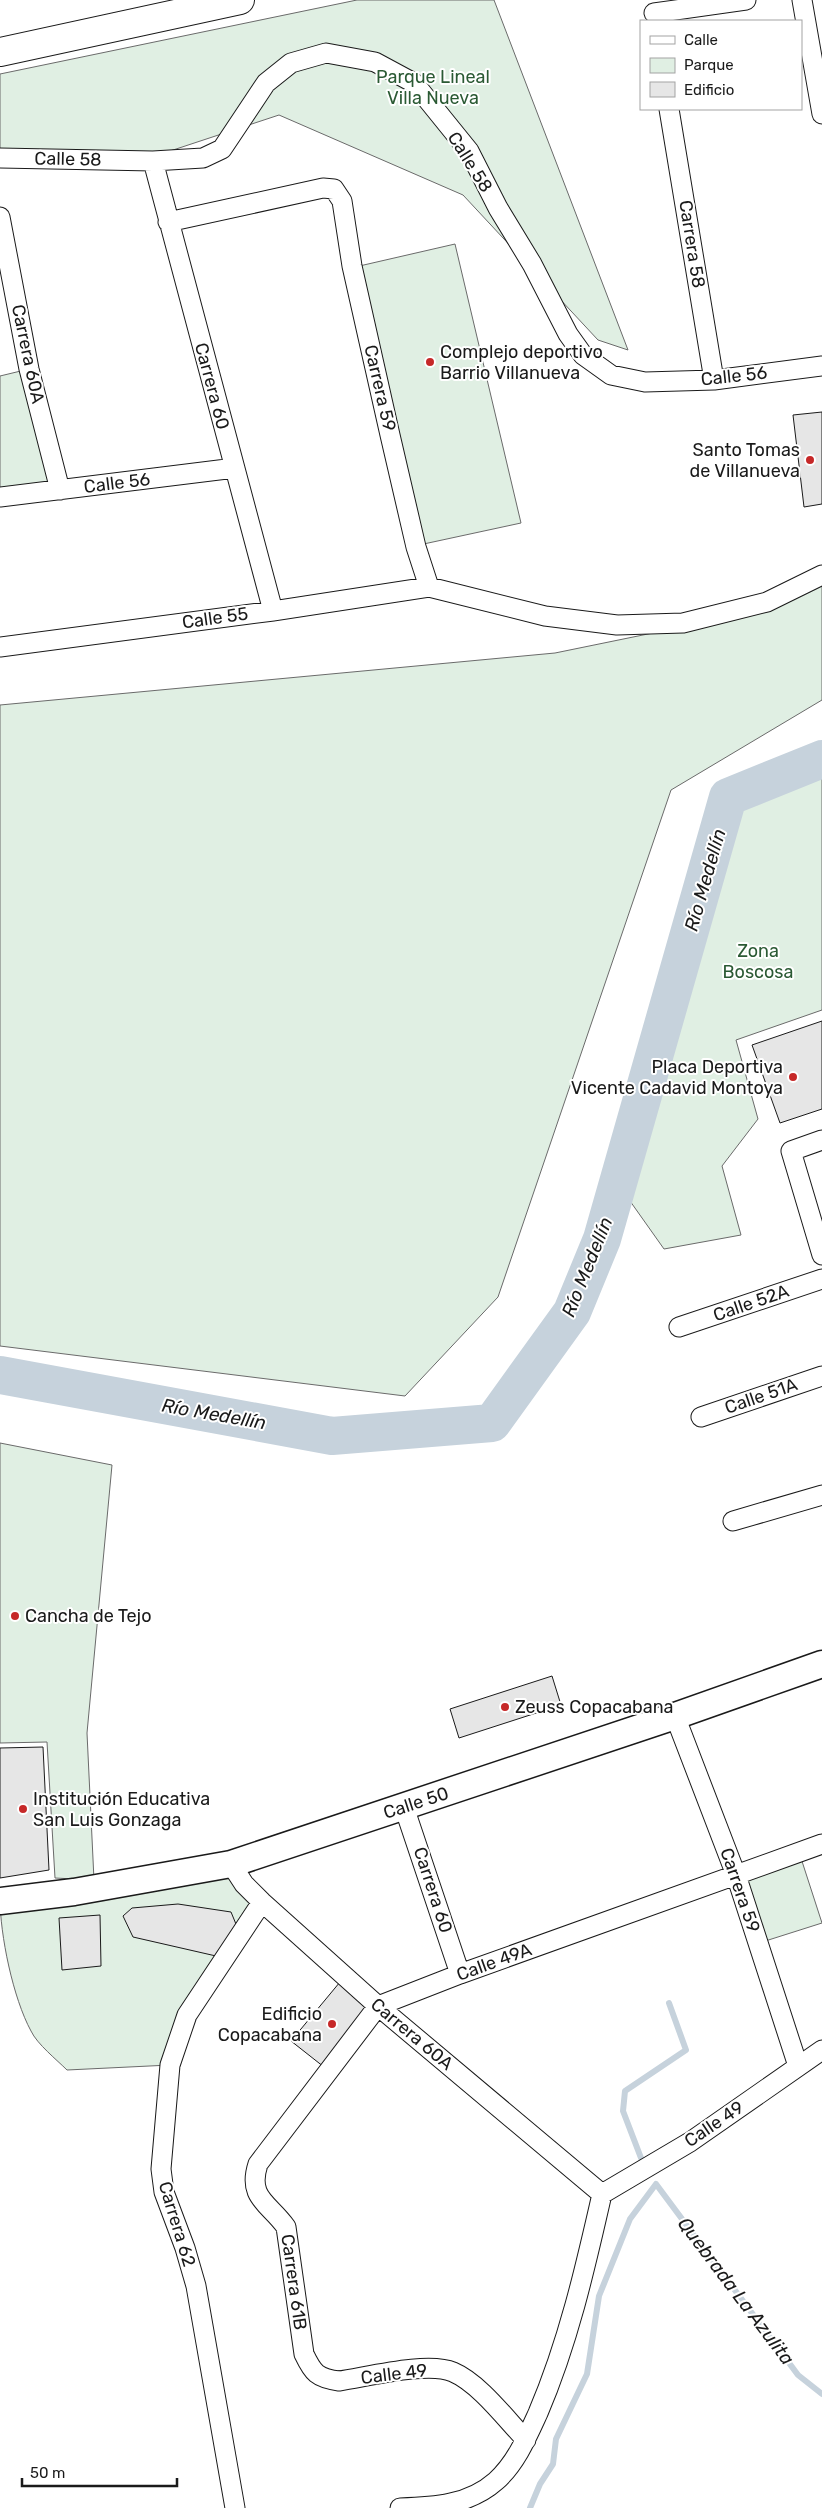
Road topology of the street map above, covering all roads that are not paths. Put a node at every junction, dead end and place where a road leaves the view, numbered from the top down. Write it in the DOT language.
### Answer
graph roads {
  1 [pos="240,0"];
  2 [pos="746,0"];
  3 [pos="802,0"];
  4 [pos="653,11"];
  5 [pos="0,52"];
  6 [pos="669,110"];
  7 [pos="822,114"];
  8 [pos="0,158"];
  9 [pos="153,161"];
  10 [pos="0,216"];
  11 [pos="168,222"];
  12 [pos="822,366"];
  13 [pos="714,380"];
  14 [pos="645,382"];
  15 [pos="235,468"];
  16 [pos="60,490"];
  17 [pos="0,497"];
  18 [pos="822,575"];
  19 [pos="429,587"];
  20 [pos="274,611"];
  21 [pos="0,647"];
  22 [pos="822,1140"];
  23 [pos="822,1255"];
  24 [pos="822,1279"];
  25 [pos="679,1327"];
  26 [pos="822,1376"];
  27 [pos="701,1417"];
  28 [pos="822,1495"];
  29 [pos="733,1520"];
  30 [pos="822,1664"];
  31 [pos="675,1716"];
  32 [pos="404,1807"];
  33 [pos="822,1844"];
  34 [pos="230,1864"];
  35 [pos="736,1875"];
  36 [pos="0,1901"];
  37 [pos="262,1902"];
  38 [pos="460,1974"];
  39 [pos="378,2006"];
  40 [pos="822,2050"];
  41 [pos="798,2066"];
  42 [pos="602,2194"];
  43 [pos="324,2379"];
  44 [pos="526,2440"];
  45 [pos="441,2507"];
  46 [pos="235,2508"];
  47 [pos="400,2508"];
  1 -- 5 [label="highway"];
  2 -- 4 [label="street"];
  3 -- 7 [label="street"];
  6 -- 13 [label="street, Carrera 58"];
  8 -- 9 [label="street, Calle 58"];
  9 -- 11 [label="street, Carrera 60"];
  9 -- 14 [label="street, Calle 58"];
  10 -- 16 [label="street, Carrera 60A"];
  11 -- 15 [label="street, Carrera 60"];
  11 -- 19 [label="street, Carrera 59"];
  12 -- 13 [label="street, Calle 56"];
  13 -- 14 [label="street, Calle 56"];
  15 -- 16 [label="street, Calle 56"];
  15 -- 20 [label="street, Carrera 60"];
  16 -- 17 [label="street, Calle 56"];
  18 -- 19 [label="street"];
  19 -- 20 [label="street, Calle 55"];
  20 -- 21 [label="street, Calle 55"];
  22 -- 23 [label="street"];
  24 -- 25 [label="street, Calle 52A"];
  26 -- 27 [label="street, Calle 51A"];
  28 -- 29 [label="street"];
  30 -- 31 [label="main road, Calle 50"];
  31 -- 32 [label="main road, Calle 50"];
  31 -- 35 [label="street, Carrera 59"];
  32 -- 34 [label="main road, Calle 50"];
  32 -- 38 [label="street, Carrera 60"];
  33 -- 35 [label="street, Calle 49A"];
  34 -- 36 [label="main road, Calle 50"];
  34 -- 37 [label="street, Carrera 60A"];
  35 -- 38 [label="street, Calle 49A"];
  35 -- 41 [label="street, Carrera 59"];
  37 -- 39 [label="street, Carrera 60A"];
  37 -- 46 [label="street, Carrera 62"];
  38 -- 39 [label="street, Calle 49A"];
  39 -- 42 [label="street, Carrera 60A"];
  39 -- 43 [label="street, Carrera 61B"];
  40 -- 41 [label="street, Calle 49"];
  41 -- 42 [label="street, Calle 49"];
  42 -- 44 [label="street"];
  43 -- 44 [label="street, Calle 49"];
  44 -- 45 [label="street"];
  45 -- 47 [label="street"];
}
